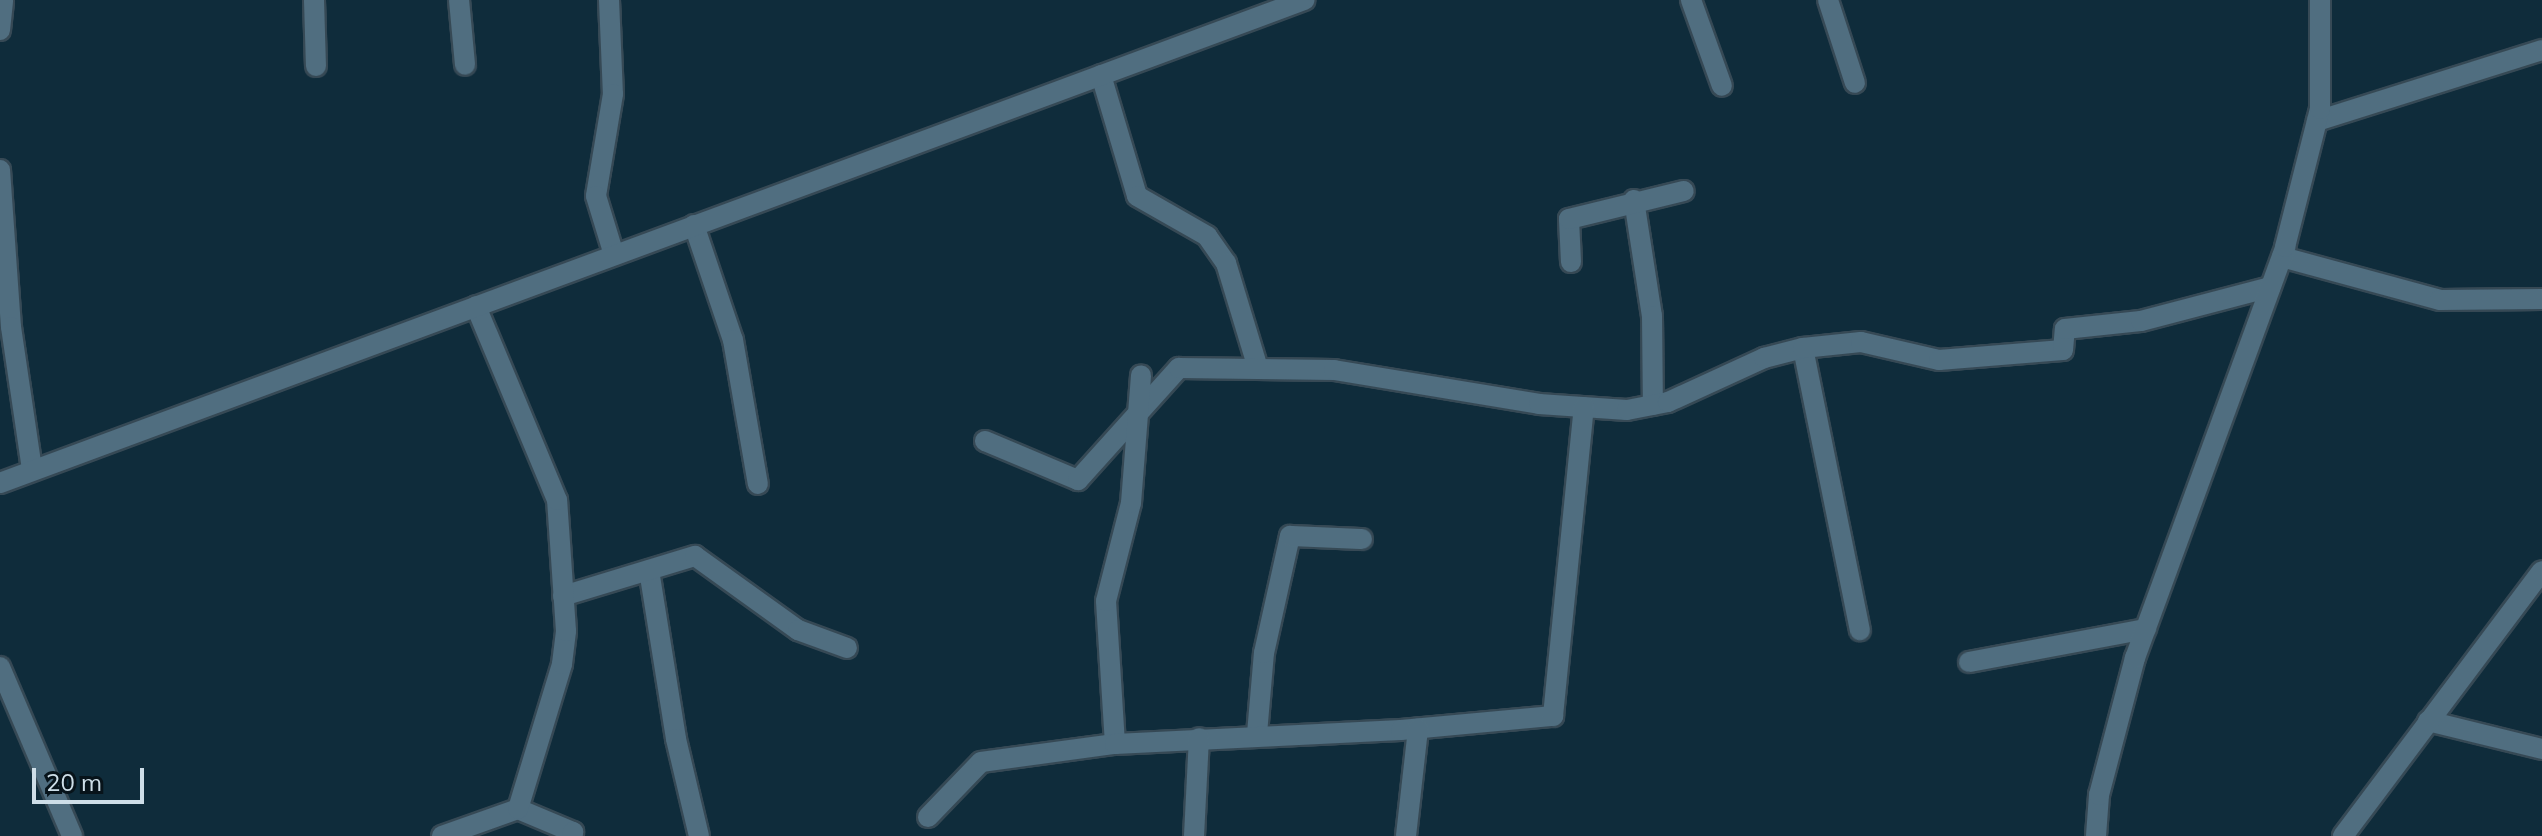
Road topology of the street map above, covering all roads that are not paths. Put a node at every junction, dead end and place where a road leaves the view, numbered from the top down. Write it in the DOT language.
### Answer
graph roads {
  1 [pos="3,0"];
  2 [pos="314,0"];
  3 [pos="459,0"];
  4 [pos="609,0"];
  5 [pos="1304,0"];
  6 [pos="1691,0"];
  7 [pos="1828,0"];
  8 [pos="2320,0"];
  9 [pos="0,30"];
  10 [pos="2542,50"];
  11 [pos="465,65"];
  12 [pos="316,66"];
  13 [pos="1101,75"];
  14 [pos="1855,83"];
  15 [pos="1722,86"];
  16 [pos="2317,121"];
  17 [pos="0,170"];
  18 [pos="1684,191"];
  19 [pos="1634,200"];
  20 [pos="694,225"];
  21 [pos="614,255"];
  22 [pos="2282,257"];
  23 [pos="1571,262"];
  24 [pos="2271,287"];
  25 [pos="2542,299"];
  26 [pos="476,306"];
  27 [pos="6,327"];
  28 [pos="1803,348"];
  29 [pos="1258,368"];
  30 [pos="1141,375"];
  31 [pos="1653,405"];
  32 [pos="1584,408"];
  33 [pos="1137,420"];
  34 [pos="985,441"];
  35 [pos="32,470"];
  36 [pos="0,483"];
  37 [pos="758,484"];
  38 [pos="1362,539"];
  39 [pos="649,570"];
  40 [pos="2542,571"];
  41 [pos="563,596"];
  42 [pos="2146,629"];
  43 [pos="1860,630"];
  44 [pos="847,648"];
  45 [pos="1969,662"];
  46 [pos="0,667"];
  47 [pos="2428,721"];
  48 [pos="1418,729"];
  49 [pos="1257,734"];
  50 [pos="1199,738"];
  51 [pos="1115,744"];
  52 [pos="2542,749"];
  53 [pos="518,809"];
  54 [pos="928,817"];
  55 [pos="472,830"];
  56 [pos="72,836"];
  57 [pos="442,836"];
  58 [pos="572,836"];
  59 [pos="699,836"];
  60 [pos="1194,836"];
  61 [pos="1406,836"];
  62 [pos="2096,836"];
  63 [pos="2343,836"];
  1 -- 9 [label="street"];
  2 -- 12 [label="street"];
  3 -- 11 [label="street"];
  4 -- 21 [label="street"];
  5 -- 13 [label="street"];
  6 -- 15 [label="street"];
  7 -- 14 [label="street"];
  8 -- 16 [label="street"];
  10 -- 16 [label="street"];
  13 -- 20 [label="street"];
  13 -- 29 [label="street"];
  16 -- 22 [label="street"];
  17 -- 27 [label="street"];
  18 -- 19 [label="street"];
  19 -- 23 [label="street"];
  19 -- 31 [label="street"];
  20 -- 21 [label="street"];
  20 -- 37 [label="street"];
  21 -- 26 [label="street"];
  22 -- 24 [label="street"];
  22 -- 25 [label="street"];
  24 -- 28 [label="street"];
  24 -- 42 [label="street"];
  26 -- 35 [label="street"];
  26 -- 41 [label="street"];
  27 -- 35 [label="street"];
  28 -- 31 [label="street"];
  28 -- 43 [label="street"];
  29 -- 32 [label="street"];
  29 -- 33 [label="street"];
  30 -- 33 [label="street"];
  31 -- 32 [label="street"];
  32 -- 48 [label="street"];
  33 -- 34 [label="street"];
  33 -- 51 [label="street"];
  35 -- 36 [label="street"];
  38 -- 49 [label="street"];
  39 -- 41 [label="street"];
  39 -- 44 [label="street"];
  39 -- 59 [label="street"];
  40 -- 47 [label="street"];
  41 -- 53 [label="street"];
  42 -- 45 [label="street"];
  42 -- 62 [label="street"];
  46 -- 56 [label="street"];
  47 -- 52 [label="street"];
  47 -- 63 [label="street"];
  48 -- 49 [label="street"];
  48 -- 61 [label="street"];
  49 -- 50 [label="street"];
  50 -- 51 [label="street"];
  50 -- 60 [label="street"];
  51 -- 54 [label="street"];
  53 -- 55 [label="street"];
  53 -- 58 [label="street"];
  55 -- 57 [label="street"];
}
